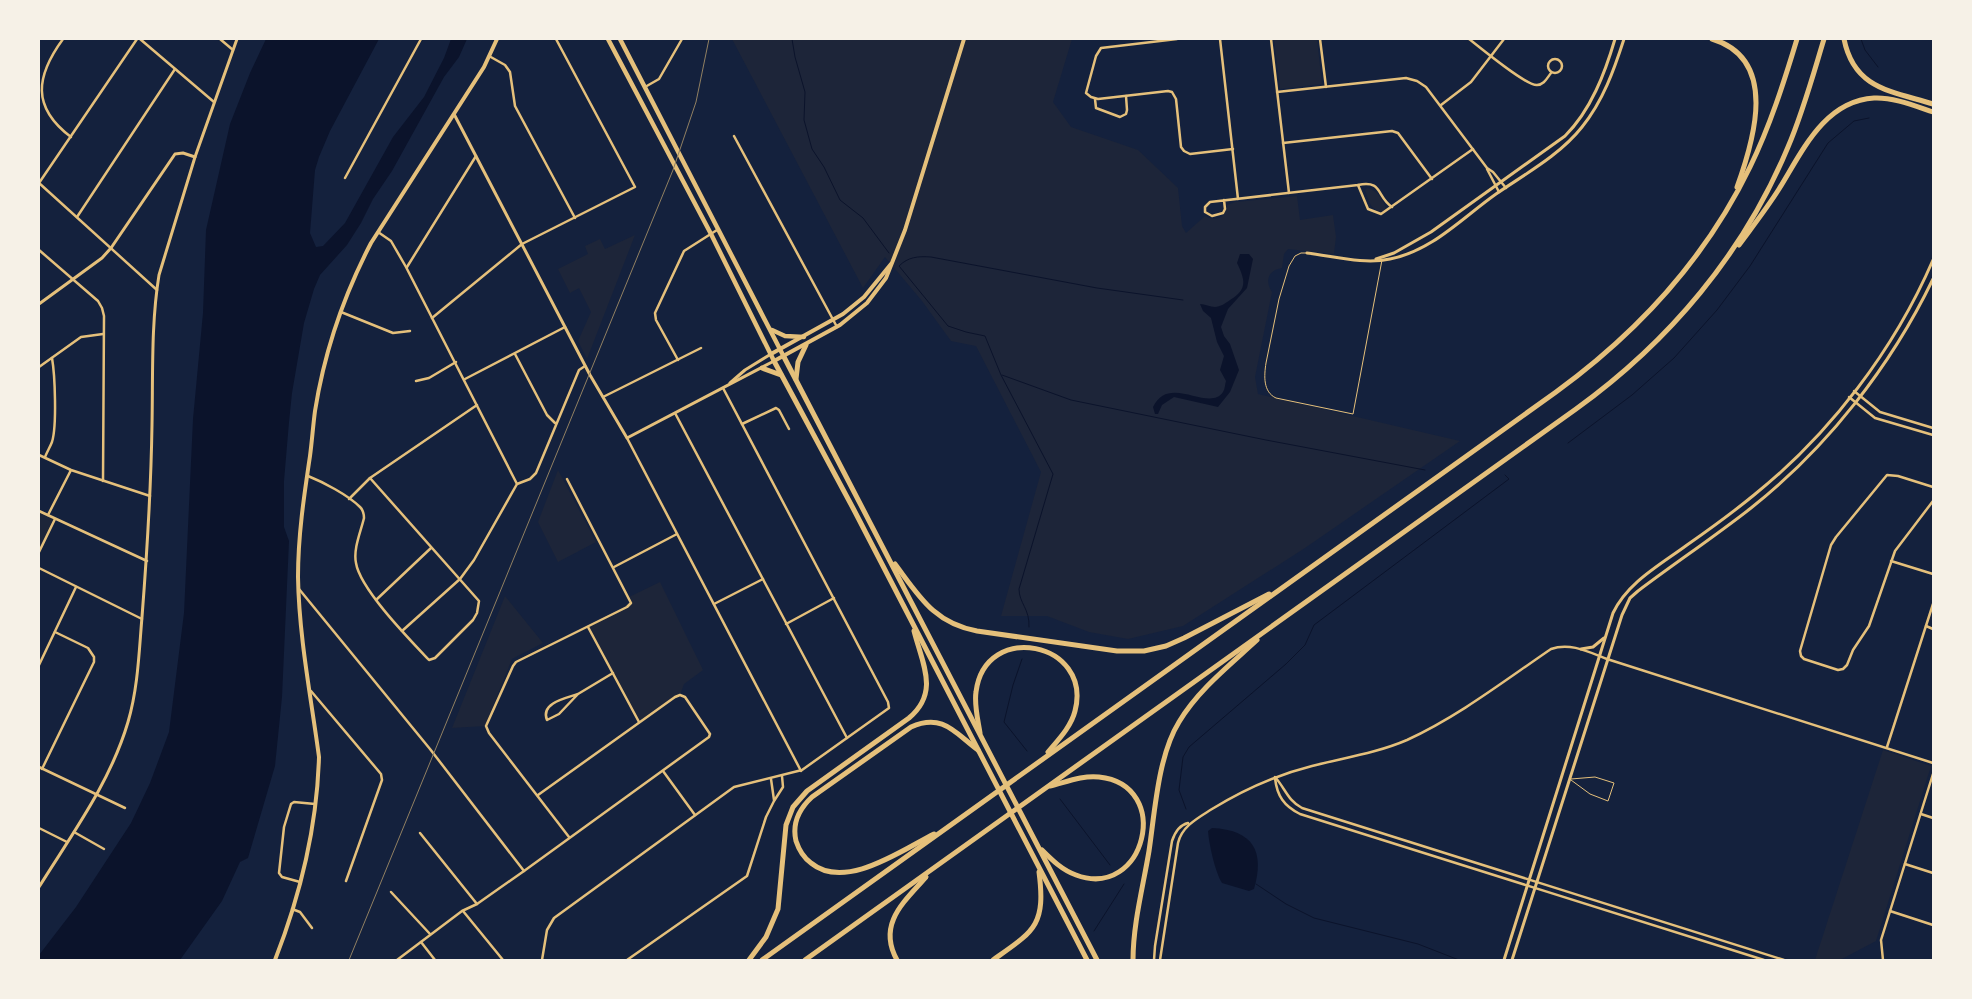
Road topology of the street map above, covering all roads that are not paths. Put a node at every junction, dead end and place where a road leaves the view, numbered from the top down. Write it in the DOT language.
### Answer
graph roads {
  1 [pos="64,39"];
  2 [pos="138,39"];
  3 [pos="220,39"];
  4 [pos="237,39"];
  5 [pos="421,39"];
  6 [pos="497,39"];
  7 [pos="556,39"];
  8 [pos="608,39"];
  9 [pos="620,39"];
  10 [pos="682,39"];
  11 [pos="964,39"];
  12 [pos="1177,39"];
  13 [pos="1220,39"];
  14 [pos="1271,39"];
  15 [pos="1320,39"];
  16 [pos="1469,39"];
  17 [pos="1504,39"];
  18 [pos="1615,39"];
  19 [pos="1624,39"];
  20 [pos="1712,39"];
  21 [pos="1798,39"];
  22 [pos="1824,39"];
  23 [pos="1844,39"];
  24 [pos="233,50"];
  25 [pos="489,56"];
  26 [pos="1492,56"];
  27 [pos="175,70"];
  28 [pos="1551,73"];
  29 [pos="645,87"];
  30 [pos="1326,87"];
  31 [pos="1277,92"];
  32 [pos="1126,96"];
  33 [pos="1095,99"];
  34 [pos="214,102"];
  35 [pos="1933,104"];
  36 [pos="1441,105"];
  37 [pos="44,106"];
  38 [pos="39,108"];
  39 [pos="1933,112"];
  40 [pos="454,114"];
  41 [pos="734,136"];
  42 [pos="71,137"];
  43 [pos="1283,143"];
  44 [pos="1233,149"];
  45 [pos="1473,149"];
  46 [pos="476,156"];
  47 [pos="195,157"];
  48 [pos="1487,168"];
  49 [pos="345,178"];
  50 [pos="1432,178"];
  51 [pos="1501,182"];
  52 [pos="39,183"];
  53 [pos="1358,185"];
  54 [pos="1495,186"];
  55 [pos="1506,188"];
  56 [pos="1499,192"];
  57 [pos="1289,193"];
  58 [pos="1238,199"];
  59 [pos="1224,200"];
  60 [pos="1730,204"];
  61 [pos="1392,207"];
  62 [pos="77,218"];
  63 [pos="575,218"];
  64 [pos="718,229"];
  65 [pos="378,232"];
  66 [pos="710,234"];
  67 [pos="522,244"];
  68 [pos="112,248"];
  69 [pos="39,250"];
  70 [pos="1307,253"];
  71 [pos="1368,260"];
  72 [pos="1382,260"];
  73 [pos="1933,260"];
  74 [pos="893,262"];
  75 [pos="406,267"];
  76 [pos="1714,276"];
  77 [pos="1933,279"];
  78 [pos="73,280"];
  79 [pos="157,290"];
  80 [pos="39,304"];
  81 [pos="341,312"];
  82 [pos="432,318"];
  83 [pos="833,320"];
  84 [pos="565,327"];
  85 [pos="837,327"];
  86 [pos="770,329"];
  87 [pos="410,331"];
  88 [pos="103,334"];
  89 [pos="804,337"];
  90 [pos="806,345"];
  91 [pos="701,348"];
  92 [pos="780,350"];
  93 [pos="515,354"];
  94 [pos="771,354"];
  95 [pos="784,357"];
  96 [pos="52,358"];
  97 [pos="678,360"];
  98 [pos="774,361"];
  99 [pos="456,362"];
  100 [pos="585,366"];
  101 [pos="39,367"];
  102 [pos="762,368"];
  103 [pos="781,376"];
  104 [pos="464,379"];
  105 [pos="796,379"];
  106 [pos="416,381"];
  107 [pos="728,385"];
  108 [pos="723,388"];
  109 [pos="1854,392"];
  110 [pos="1860,396"];
  111 [pos="603,397"];
  112 [pos="1849,397"];
  113 [pos="1856,402"];
  114 [pos="477,405"];
  115 [pos="675,413"];
  116 [pos="556,423"];
  117 [pos="742,424"];
  118 [pos="1933,428"];
  119 [pos="789,430"];
  120 [pos="1933,434"];
  121 [pos="627,438"];
  122 [pos="39,454"];
  123 [pos="45,457"];
  124 [pos="71,470"];
  125 [pos="307,476"];
  126 [pos="370,478"];
  127 [pos="568,479"];
  128 [pos="103,481"];
  129 [pos="517,484"];
  130 [pos="1933,487"];
  131 [pos="150,496"];
  132 [pos="348,499"];
  133 [pos="1933,502"];
  134 [pos="39,511"];
  135 [pos="48,515"];
  136 [pos="55,518"];
  137 [pos="677,534"];
  138 [pos="431,548"];
  139 [pos="39,552"];
  140 [pos="886,554"];
  141 [pos="147,561"];
  142 [pos="1890,561"];
  143 [pos="1660,565"];
  144 [pos="614,567"];
  145 [pos="39,568"];
  146 [pos="1664,571"];
  147 [pos="1933,574"];
  148 [pos="460,579"];
  149 [pos="762,579"];
  150 [pos="1287,584"];
  151 [pos="76,587"];
  152 [pos="299,589"];
  153 [pos="834,598"];
  154 [pos="376,600"];
  155 [pos="714,604"];
  156 [pos="1933,604"];
  157 [pos="142,618"];
  158 [pos="911,621"];
  159 [pos="786,624"];
  160 [pos="1272,626"];
  161 [pos="1926,626"];
  162 [pos="588,627"];
  163 [pos="1933,629"];
  164 [pos="55,632"];
  165 [pos="402,632"];
  166 [pos="1606,636"];
  167 [pos="1581,649"];
  168 [pos="1600,656"];
  169 [pos="1607,659"];
  170 [pos="39,665"];
  171 [pos="613,673"];
  172 [pos="310,690"];
  173 [pos="578,694"];
  174 [pos="639,722"];
  175 [pos="847,738"];
  176 [pos="981,738"];
  177 [pos="1887,747"];
  178 [pos="979,750"];
  179 [pos="1043,759"];
  180 [pos="1933,763"];
  181 [pos="40,768"];
  182 [pos="663,771"];
  183 [pos="801,771"];
  184 [pos="1933,774"];
  185 [pos="782,776"];
  186 [pos="1275,777"];
  187 [pos="1561,777"];
  188 [pos="771,778"];
  189 [pos="1569,779"];
  190 [pos="1047,786"];
  191 [pos="97,795"];
  192 [pos="538,795"];
  193 [pos="774,801"];
  194 [pos="315,804"];
  195 [pos="125,808"];
  196 [pos="1921,814"];
  197 [pos="695,815"];
  198 [pos="1933,818"];
  199 [pos="1190,823"];
  200 [pos="1350,823"];
  201 [pos="1546,824"];
  202 [pos="950,826"];
  203 [pos="1554,827"];
  204 [pos="39,828"];
  205 [pos="1348,829"];
  206 [pos="74,832"];
  207 [pos="420,833"];
  208 [pos="569,837"];
  209 [pos="67,842"];
  210 [pos="1420,846"];
  211 [pos="1038,847"];
  212 [pos="104,849"];
  213 [pos="1418,851"];
  214 [pos="1476,864"];
  215 [pos="1905,864"];
  216 [pos="1039,867"];
  217 [pos="1475,869"];
  218 [pos="932,870"];
  219 [pos="524,871"];
  220 [pos="1933,873"];
  221 [pos="346,880"];
  222 [pos="1528,881"];
  223 [pos="300,882"];
  224 [pos="1536,883"];
  225 [pos="1527,886"];
  226 [pos="39,887"];
  227 [pos="1534,888"];
  228 [pos="391,892"];
  229 [pos="476,904"];
  230 [pos="292,909"];
  231 [pos="462,910"];
  232 [pos="1890,911"];
  233 [pos="1933,925"];
  234 [pos="312,928"];
  235 [pos="430,934"];
  236 [pos="420,942"];
  237 [pos="275,960"];
  238 [pos="397,960"];
  239 [pos="435,960"];
  240 [pos="503,960"];
  241 [pos="542,960"];
  242 [pos="627,960"];
  243 [pos="749,960"];
  244 [pos="762,960"];
  245 [pos="805,960"];
  246 [pos="897,960"];
  247 [pos="993,960"];
  248 [pos="1087,960"];
  249 [pos="1097,960"];
  250 [pos="1133,960"];
  251 [pos="1154,960"];
  252 [pos="1160,960"];
  253 [pos="1504,960"];
  254 [pos="1512,960"];
  255 [pos="1764,960"];
  256 [pos="1784,960"];
  257 [pos="1883,960"];
  1 -- 37 [label="street"];
  2 -- 27 [label="street"];
  2 -- 42 [label="street"];
  3 -- 24 [label="street"];
  4 -- 24 [label="street"];
  5 -- 49 [label="street"];
  6 -- 25 [label="main road"];
  7 -- 63 [label="street"];
  8 -- 66 [label="main road"];
  9 -- 29 [label="main road"];
  10 -- 29 [label="street"];
  11 -- 74 [label="main road"];
  12 -- 33 [label="street"];
  13 -- 44 [label="street"];
  14 -- 31 [label="street"];
  15 -- 30 [label="street"];
  16 -- 26 [label="street"];
  17 -- 26 [label="street"];
  18 -- 51 [label="street"];
  19 -- 55 [label="street"];
  20 -- 60 [label="highway"];
  21 -- 60 [label="highway"];
  22 -- 76 [label="highway"];
  23 -- 35 [label="highway"];
  24 -- 34 [label="street"];
  25 -- 40 [label="main road"];
  25 -- 63 [label="street"];
  26 -- 28 [label="street"];
  26 -- 36 [label="street"];
  27 -- 34 [label="street"];
  27 -- 62 [label="street"];
  28 -- 28 [label="street"];
  29 -- 64 [label="main road"];
  30 -- 31 [label="street"];
  30 -- 36 [label="street"];
  31 -- 43 [label="street"];
  32 -- 33 [label="street"];
  32 -- 33 [label="street"];
  32 -- 44 [label="street"];
  34 -- 47 [label="street"];
  36 -- 45 [label="street"];
  37 -- 38 [label="street"];
  37 -- 42 [label="street"];
  39 -- 76 [label="highway"];
  40 -- 46 [label="street"];
  40 -- 65 [label="main road"];
  41 -- 83 [label="street"];
  42 -- 52 [label="street"];
  43 -- 50 [label="street"];
  43 -- 57 [label="street"];
  44 -- 58 [label="street"];
  45 -- 48 [label="street"];
  45 -- 50 [label="street"];
  46 -- 67 [label="street"];
  46 -- 75 [label="street"];
  47 -- 68 [label="street"];
  47 -- 79 [label="street"];
  48 -- 51 [label="street"];
  48 -- 54 [label="street"];
  50 -- 61 [label="street"];
  51 -- 54 [label="street"];
  51 -- 55 [label="street"];
  52 -- 62 [label="street"];
  53 -- 57 [label="street"];
  53 -- 61 [label="street"];
  53 -- 61 [label="street"];
  54 -- 56 [label="street"];
  54 -- 71 [label="street"];
  55 -- 56 [label="street"];
  56 -- 72 [label="street"];
  57 -- 58 [label="street"];
  58 -- 59 [label="street"];
  59 -- 59 [label="street"];
  60 -- 150 [label="highway"];
  62 -- 68 [label="street"];
  63 -- 67 [label="street"];
  64 -- 66 [label="street"];
  64 -- 86 [label="main road"];
  65 -- 75 [label="street"];
  65 -- 81 [label="main road"];
  66 -- 94 [label="main road"];
  66 -- 97 [label="street"];
  67 -- 82 [label="street"];
  67 -- 84 [label="street"];
  68 -- 78 [label="street"];
  68 -- 79 [label="street"];
  69 -- 78 [label="street"];
  70 -- 71 [label="street"];
  70 -- 72 [label="lane"];
  71 -- 72 [label="street"];
  73 -- 109 [label="street"];
  74 -- 83 [label="main road"];
  74 -- 85 [label="main road"];
  75 -- 82 [label="street"];
  76 -- 160 [label="highway"];
  77 -- 110 [label="street"];
  78 -- 80 [label="street"];
  78 -- 88 [label="street"];
  79 -- 131 [label="street"];
  81 -- 87 [label="street"];
  81 -- 125 [label="main road"];
  82 -- 99 [label="street"];
  83 -- 85 [label="street"];
  83 -- 89 [label="main road"];
  84 -- 93 [label="street"];
  84 -- 100 [label="street"];
  85 -- 90 [label="main road"];
  86 -- 89 [label="main road"];
  86 -- 92 [label="main road"];
  88 -- 96 [label="street"];
  88 -- 128 [label="street"];
  89 -- 92 [label="main road"];
  90 -- 95 [label="main road"];
  90 -- 105 [label="highway"];
  91 -- 97 [label="street"];
  92 -- 94 [label="main road"];
  92 -- 95 [label="main road"];
  93 -- 104 [label="street"];
  93 -- 116 [label="street"];
  94 -- 98 [label="main road"];
  94 -- 107 [label="street"];
  95 -- 98 [label="main road"];
  95 -- 105 [label="highway"];
  96 -- 101 [label="street"];
  96 -- 123 [label="street"];
  97 -- 111 [label="street"];
  98 -- 102 [label="street"];
  98 -- 103 [label="highway"];
  99 -- 104 [label="street"];
  99 -- 106 [label="street"];
  100 -- 111 [label="street"];
  100 -- 116 [label="street"];
  102 -- 103 [label="highway"];
  102 -- 107 [label="street"];
  103 -- 158 [label="highway"];
  104 -- 114 [label="street"];
  105 -- 140 [label="highway"];
  107 -- 108 [label="street"];
  108 -- 115 [label="street"];
  108 -- 117 [label="street"];
  109 -- 110 [label="street"];
  109 -- 112 [label="street"];
  110 -- 113 [label="street"];
  110 -- 118 [label="street"];
  111 -- 121 [label="street"];
  112 -- 113 [label="street"];
  112 -- 143 [label="street"];
  113 -- 120 [label="street"];
  113 -- 146 [label="street"];
  114 -- 126 [label="street"];
  114 -- 129 [label="street"];
  115 -- 121 [label="street"];
  115 -- 149 [label="street"];
  116 -- 129 [label="street"];
  117 -- 119 [label="street"];
  117 -- 153 [label="street"];
  121 -- 137 [label="street"];
  122 -- 123 [label="street"];
  123 -- 124 [label="street"];
  124 -- 128 [label="street"];
  124 -- 135 [label="street"];
  125 -- 132 [label="street"];
  125 -- 152 [label="main road"];
  126 -- 132 [label="street"];
  126 -- 138 [label="street"];
  127 -- 144 [label="street"];
  128 -- 131 [label="street"];
  129 -- 148 [label="street"];
  130 -- 142 [label="street"];
  131 -- 141 [label="street"];
  132 -- 154 [label="street"];
  133 -- 142 [label="street"];
  134 -- 135 [label="street"];
  135 -- 136 [label="street"];
  136 -- 139 [label="street"];
  136 -- 141 [label="street"];
  137 -- 144 [label="street"];
  137 -- 155 [label="street"];
  138 -- 148 [label="street"];
  138 -- 154 [label="street"];
  140 -- 150 [label="highway"];
  140 -- 176 [label="highway"];
  141 -- 157 [label="street"];
  142 -- 147 [label="street"];
  143 -- 146 [label="street"];
  143 -- 166 [label="street"];
  144 -- 162 [label="street"];
  145 -- 151 [label="street"];
  146 -- 169 [label="street"];
  148 -- 165 [label="street"];
  148 -- 165 [label="street"];
  149 -- 155 [label="street"];
  149 -- 159 [label="street"];
  150 -- 179 [label="highway"];
  151 -- 157 [label="street"];
  151 -- 164 [label="street"];
  152 -- 172 [label="main road"];
  152 -- 219 [label="street"];
  153 -- 159 [label="street"];
  153 -- 175 [label="street"];
  154 -- 165 [label="street"];
  155 -- 183 [label="street"];
  156 -- 161 [label="street"];
  157 -- 191 [label="street"];
  158 -- 178 [label="highway"];
  158 -- 243 [label="highway"];
  159 -- 175 [label="street"];
  160 -- 190 [label="highway"];
  160 -- 250 [label="highway"];
  161 -- 163 [label="street"];
  161 -- 177 [label="street"];
  162 -- 171 [label="street"];
  162 -- 192 [label="street"];
  164 -- 170 [label="street"];
  164 -- 181 [label="street"];
  166 -- 167 [label="street"];
  166 -- 168 [label="street"];
  167 -- 168 [label="street"];
  167 -- 186 [label="street"];
  168 -- 169 [label="street"];
  168 -- 187 [label="street"];
  169 -- 177 [label="street"];
  169 -- 189 [label="street"];
  171 -- 173 [label="street"];
  171 -- 174 [label="street"];
  172 -- 194 [label="main road"];
  172 -- 221 [label="street"];
  173 -- 173 [label="street"];
  174 -- 182 [label="street"];
  174 -- 192 [label="street"];
  175 -- 183 [label="street"];
  176 -- 179 [label="highway"];
  176 -- 211 [label="highway"];
  177 -- 180 [label="street"];
  178 -- 202 [label="highway"];
  178 -- 216 [label="highway"];
  179 -- 202 [label="highway"];
  181 -- 191 [label="street"];
  182 -- 197 [label="street"];
  182 -- 208 [label="street"];
  183 -- 185 [label="street"];
  184 -- 196 [label="street"];
  185 -- 188 [label="street"];
  185 -- 193 [label="street"];
  186 -- 199 [label="street"];
  186 -- 200 [label="street"];
  186 -- 205 [label="street"];
  187 -- 189 [label="lane"];
  187 -- 201 [label="street"];
  188 -- 193 [label="street"];
  188 -- 197 [label="street"];
  189 -- 189 [label="lane"];
  189 -- 203 [label="street"];
  190 -- 211 [label="highway"];
  190 -- 218 [label="highway"];
  191 -- 195 [label="street"];
  191 -- 206 [label="street"];
  192 -- 208 [label="street"];
  193 -- 242 [label="street"];
  194 -- 223 [label="main road"];
  194 -- 223 [label="street"];
  196 -- 198 [label="street"];
  196 -- 215 [label="street"];
  197 -- 241 [label="street"];
  199 -- 251 [label="street"];
  199 -- 252 [label="street"];
  200 -- 205 [label="street"];
  200 -- 210 [label="street"];
  201 -- 203 [label="street"];
  201 -- 222 [label="street"];
  202 -- 244 [label="highway"];
  203 -- 224 [label="street"];
  204 -- 209 [label="street"];
  205 -- 213 [label="street"];
  206 -- 209 [label="street"];
  206 -- 212 [label="street"];
  207 -- 229 [label="street"];
  208 -- 219 [label="street"];
  209 -- 226 [label="street"];
  210 -- 213 [label="street"];
  210 -- 214 [label="street"];
  211 -- 249 [label="highway"];
  213 -- 217 [label="street"];
  214 -- 217 [label="street"];
  214 -- 222 [label="street"];
  215 -- 220 [label="street"];
  215 -- 232 [label="street"];
  216 -- 247 [label="highway"];
  216 -- 248 [label="highway"];
  217 -- 225 [label="street"];
  218 -- 245 [label="highway"];
  218 -- 246 [label="highway"];
  219 -- 229 [label="street"];
  222 -- 224 [label="street"];
  222 -- 225 [label="street"];
  223 -- 230 [label="main road"];
  224 -- 227 [label="street"];
  224 -- 256 [label="street"];
  225 -- 227 [label="street"];
  225 -- 253 [label="street"];
  227 -- 254 [label="street"];
  227 -- 255 [label="street"];
  228 -- 235 [label="street"];
  229 -- 231 [label="street"];
  230 -- 234 [label="street"];
  230 -- 237 [label="main road"];
  231 -- 235 [label="street"];
  231 -- 240 [label="street"];
  232 -- 233 [label="street"];
  232 -- 257 [label="street"];
  235 -- 236 [label="street"];
  236 -- 238 [label="street"];
  236 -- 239 [label="street"];
}
